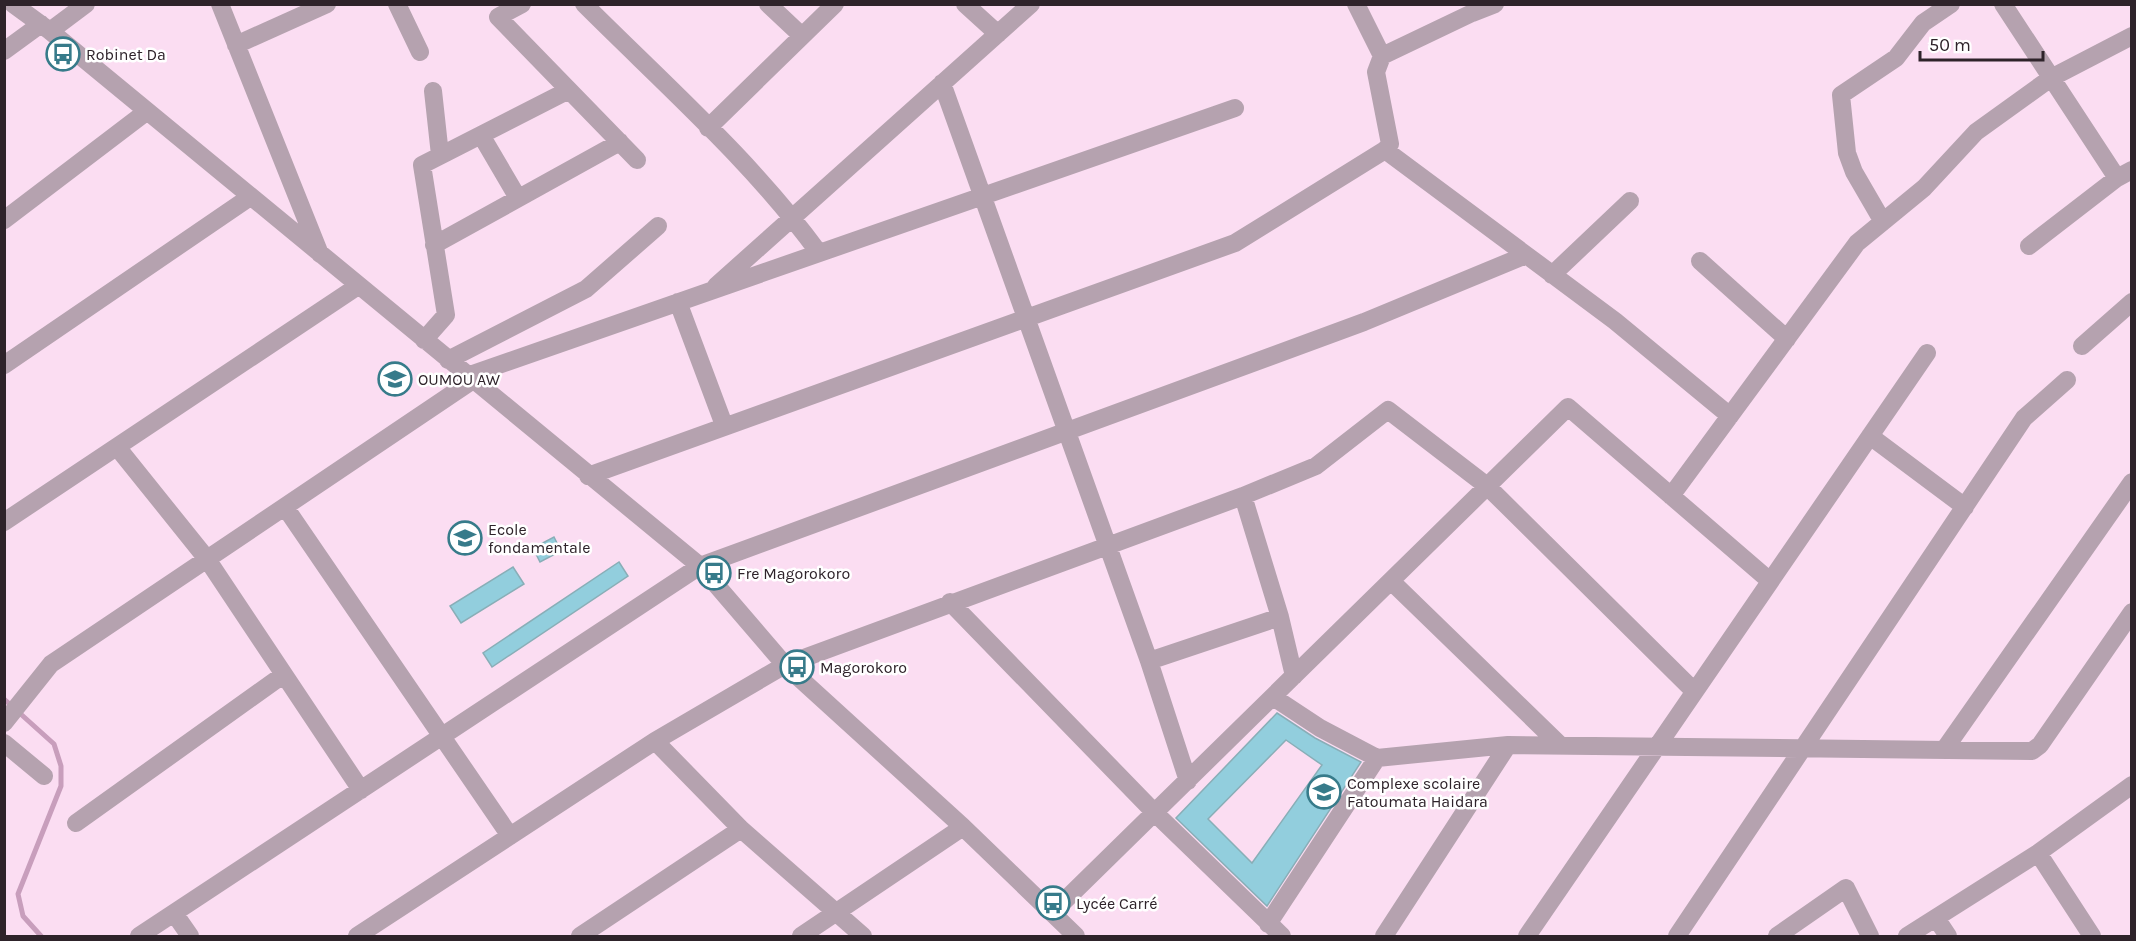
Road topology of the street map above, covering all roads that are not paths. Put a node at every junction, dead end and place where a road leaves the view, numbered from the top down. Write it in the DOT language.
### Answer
graph roads {
  1 [pos="13,4"];
  2 [pos="86,4"];
  3 [pos="220,4"];
  4 [pos="327,4"];
  5 [pos="397,4"];
  6 [pos="522,4"];
  7 [pos="584,4"];
  8 [pos="768,4"];
  9 [pos="834,4"];
  10 [pos="965,4"];
  11 [pos="1031,4"];
  12 [pos="1356,4"];
  13 [pos="1495,4"];
  14 [pos="1951,4"];
  15 [pos="2003,4"];
  16 [pos="46,27"];
  17 [pos="998,34"];
  18 [pos="802,36"];
  19 [pos="2132,36"];
  20 [pos="236,45"];
  21 [pos="4,51"];
  22 [pos="420,52"];
  23 [pos="1382,56"];
  24 [pos="2051,78"];
  25 [pos="942,83"];
  26 [pos="569,90"];
  27 [pos="434,91"];
  28 [pos="1235,108"];
  29 [pos="146,112"];
  30 [pos="708,128"];
  31 [pos="481,135"];
  32 [pos="620,142"];
  33 [pos="1385,150"];
  34 [pos="441,155"];
  35 [pos="637,160"];
  36 [pos="2124,174"];
  37 [pos="984,196"];
  38 [pos="250,197"];
  39 [pos="518,198"];
  40 [pos="1630,201"];
  41 [pos="792,216"];
  42 [pos="4,220"];
  43 [pos="1883,222"];
  44 [pos="658,226"];
  45 [pos="434,245"];
  46 [pos="2028,246"];
  47 [pos="819,253"];
  48 [pos="321,255"];
  49 [pos="1526,255"];
  50 [pos="1700,261"];
  51 [pos="1552,275"];
  52 [pos="358,286"];
  53 [pos="710,291"];
  54 [pos="678,302"];
  55 [pos="2132,302"];
  56 [pos="1027,317"];
  57 [pos="1787,339"];
  58 [pos="424,340"];
  59 [pos="2082,346"];
  60 [pos="1927,352"];
  61 [pos="448,360"];
  62 [pos="4,365"];
  63 [pos="470,378"];
  64 [pos="2067,380"];
  65 [pos="1730,416"];
  66 [pos="724,425"];
  67 [pos="1067,431"];
  68 [pos="1870,436"];
  69 [pos="117,447"];
  70 [pos="588,476"];
  71 [pos="2132,482"];
  72 [pos="1487,486"];
  73 [pos="1243,496"];
  74 [pos="1671,496"];
  75 [pos="285,507"];
  76 [pos="1965,507"];
  77 [pos="4,522"];
  78 [pos="1108,545"];
  79 [pos="207,559"];
  80 [pos="700,566"];
  81 [pos="1390,581"];
  82 [pos="1770,581"];
  83 [pos="950,602"];
  84 [pos="2132,612"];
  85 [pos="1280,617"];
  86 [pos="1149,662"];
  87 [pos="785,665"];
  88 [pos="283,675"];
  89 [pos="1294,676"];
  90 [pos="1694,691"];
  91 [pos="1273,697"];
  92 [pos="4,723"];
  93 [pos="442,737"];
  94 [pos="655,741"];
  95 [pos="4,743"];
  96 [pos="1508,745"];
  97 [pos="1561,746"];
  98 [pos="1658,747"];
  99 [pos="1804,749"];
  100 [pos="1944,750"];
  101 [pos="1377,759"];
  102 [pos="44,776"];
  103 [pos="1188,781"];
  104 [pos="2132,785"];
  105 [pos="361,790"];
  106 [pos="1156,814"];
  107 [pos="76,823"];
  108 [pos="963,827"];
  109 [pos="741,829"];
  110 [pos="510,836"];
  111 [pos="2038,853"];
  112 [pos="1053,912"];
  113 [pos="174,913"];
  114 [pos="835,914"];
  115 [pos="1936,918"];
  116 [pos="1268,924"];
  117 [pos="139,936"];
  118 [pos="190,936"];
  119 [pos="357,936"];
  120 [pos="580,936"];
  121 [pos="801,936"];
  122 [pos="863,936"];
  123 [pos="1076,936"];
  124 [pos="1282,936"];
  125 [pos="1384,936"];
  126 [pos="1527,936"];
  127 [pos="1677,936"];
  128 [pos="1777,936"];
  129 [pos="1870,936"];
  130 [pos="1906,936"];
  131 [pos="1948,936"];
  132 [pos="2092,936"];
  1 -- 16 [label="street"];
  2 -- 16 [label="street"];
  3 -- 20 [label="street"];
  4 -- 20 [label="street"];
  5 -- 22 [label="street"];
  6 -- 26 [label="street"];
  7 -- 30 [label="street"];
  8 -- 18 [label="street"];
  9 -- 18 [label="street"];
  10 -- 17 [label="street"];
  11 -- 17 [label="street"];
  12 -- 23 [label="street"];
  13 -- 23 [label="street"];
  14 -- 43 [label="street"];
  15 -- 24 [label="street"];
  16 -- 21 [label="street"];
  16 -- 29 [label="street"];
  17 -- 25 [label="street"];
  18 -- 30 [label="street"];
  19 -- 24 [label="street"];
  20 -- 48 [label="street"];
  23 -- 33 [label="street"];
  24 -- 36 [label="street"];
  24 -- 43 [label="street"];
  25 -- 37 [label="street"];
  25 -- 41 [label="street"];
  26 -- 31 [label="street"];
  26 -- 32 [label="street"];
  27 -- 34 [label="street"];
  28 -- 37 [label="street"];
  29 -- 38 [label="street"];
  29 -- 42 [label="street"];
  30 -- 41 [label="street"];
  31 -- 34 [label="street"];
  31 -- 39 [label="street"];
  32 -- 35 [label="street"];
  32 -- 39 [label="street"];
  33 -- 49 [label="street"];
  33 -- 56 [label="street"];
  34 -- 45 [label="street"];
  36 -- 46 [label="street"];
  37 -- 47 [label="street"];
  37 -- 56 [label="street"];
  38 -- 48 [label="street"];
  38 -- 62 [label="street"];
  39 -- 45 [label="street"];
  40 -- 51 [label="street"];
  41 -- 47 [label="street"];
  41 -- 53 [label="street"];
  43 -- 57 [label="street"];
  44 -- 61 [label="street"];
  45 -- 58 [label="street"];
  47 -- 53 [label="street"];
  48 -- 52 [label="street"];
  49 -- 51 [label="street"];
  49 -- 67 [label="street"];
  50 -- 57 [label="street"];
  51 -- 65 [label="street"];
  52 -- 58 [label="street"];
  52 -- 69 [label="street"];
  53 -- 54 [label="street"];
  54 -- 63 [label="street"];
  54 -- 66 [label="street"];
  55 -- 59 [label="street"];
  56 -- 66 [label="street"];
  56 -- 67 [label="street"];
  57 -- 65 [label="street"];
  58 -- 61 [label="street"];
  60 -- 68 [label="street"];
  61 -- 63 [label="street"];
  63 -- 70 [label="street"];
  63 -- 75 [label="street"];
  64 -- 76 [label="street"];
  65 -- 74 [label="street"];
  66 -- 70 [label="street"];
  67 -- 78 [label="street"];
  67 -- 80 [label="street"];
  68 -- 76 [label="street"];
  68 -- 82 [label="street"];
  69 -- 77 [label="street"];
  69 -- 79 [label="street"];
  70 -- 80 [label="street"];
  71 -- 100 [label="street"];
  72 -- 73 [label="street"];
  72 -- 74 [label="street"];
  72 -- 81 [label="street"];
  72 -- 90 [label="street"];
  73 -- 78 [label="street"];
  73 -- 85 [label="street"];
  74 -- 82 [label="street"];
  75 -- 79 [label="street"];
  75 -- 93 [label="street"];
  76 -- 99 [label="street"];
  78 -- 83 [label="street"];
  78 -- 86 [label="street"];
  79 -- 88 [label="street"];
  79 -- 92 [label="street"];
  80 -- 87 [label="street"];
  80 -- 93 [label="street"];
  81 -- 89 [label="street"];
  81 -- 97 [label="street"];
  82 -- 90 [label="street"];
  83 -- 87 [label="street"];
  83 -- 106 [label="street"];
  84 -- 100 [label="street"];
  85 -- 86 [label="street"];
  85 -- 89 [label="street"];
  86 -- 103 [label="street"];
  87 -- 94 [label="street"];
  87 -- 108 [label="street"];
  88 -- 105 [label="street"];
  88 -- 107 [label="street"];
  89 -- 91 [label="street"];
  90 -- 98 [label="street"];
  91 -- 101 [label="street"];
  91 -- 103 [label="street"];
  93 -- 105 [label="street"];
  93 -- 110 [label="street"];
  94 -- 109 [label="street"];
  94 -- 110 [label="street"];
  95 -- 102 [label="street"];
  96 -- 97 [label="street"];
  96 -- 101 [label="street"];
  96 -- 125 [label="street"];
  97 -- 98 [label="street"];
  98 -- 99 [label="street"];
  98 -- 126 [label="street"];
  99 -- 100 [label="street"];
  99 -- 127 [label="street"];
  101 -- 116 [label="street"];
  103 -- 106 [label="street"];
  104 -- 111 [label="street"];
  105 -- 113 [label="street"];
  106 -- 112 [label="street"];
  106 -- 116 [label="street"];
  108 -- 112 [label="street"];
  108 -- 114 [label="street"];
  109 -- 114 [label="street"];
  109 -- 120 [label="street"];
  110 -- 119 [label="street"];
  111 -- 115 [label="street"];
  111 -- 132 [label="street"];
  112 -- 123 [label="street"];
  113 -- 117 [label="street"];
  113 -- 118 [label="street"];
  114 -- 121 [label="street"];
  114 -- 122 [label="street"];
  115 -- 130 [label="street"];
  115 -- 131 [label="street"];
  116 -- 124 [label="street"];
  128 -- 129 [label="street"];
}
